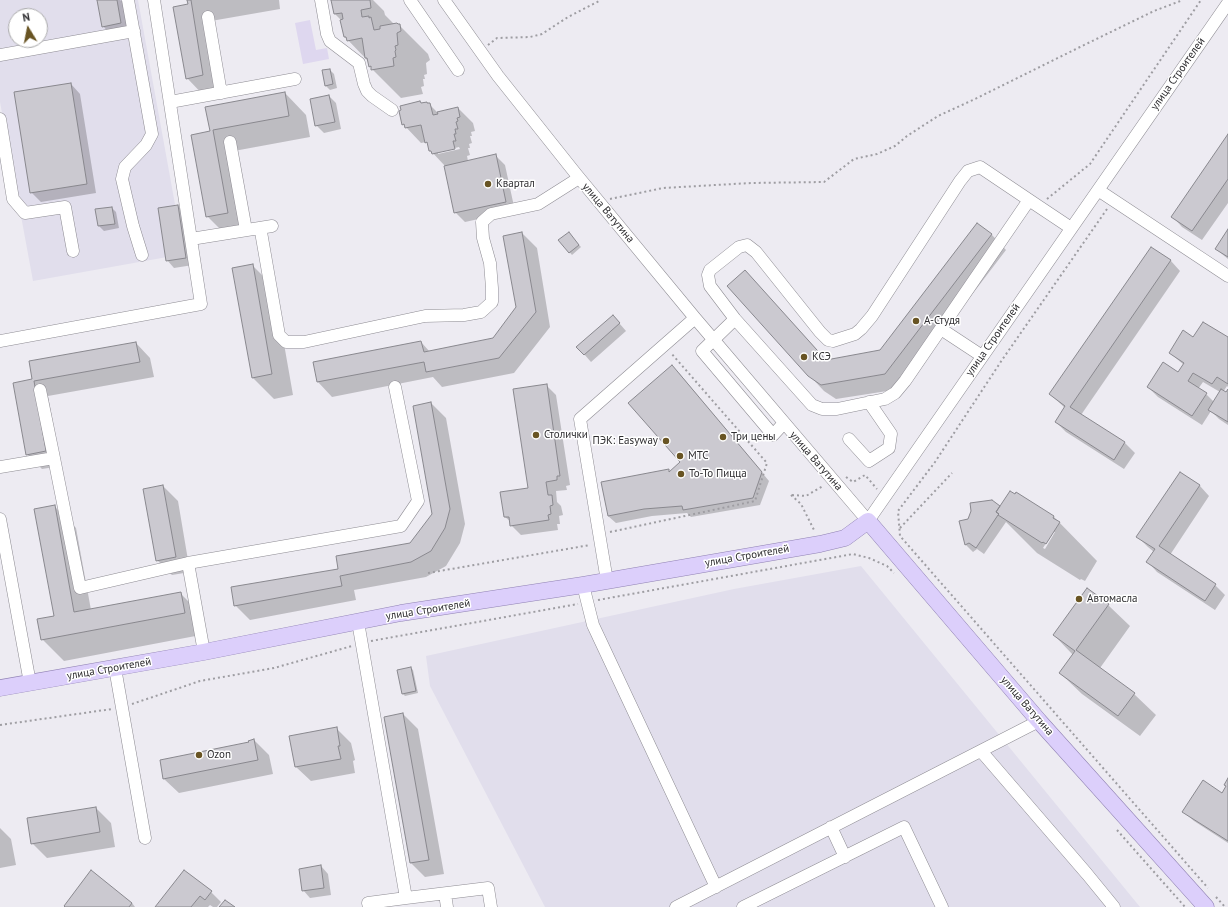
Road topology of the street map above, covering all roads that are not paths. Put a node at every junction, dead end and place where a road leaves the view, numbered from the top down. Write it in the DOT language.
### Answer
graph roads {
  1 [pos="128,0"];
  2 [pos="154,0"];
  3 [pos="321,0"];
  4 [pos="410,0"];
  5 [pos="444,0"];
  6 [pos="1228,3"];
  7 [pos="208,17"];
  8 [pos="134,31"];
  9 [pos="0,55"];
  10 [pos="458,70"];
  11 [pos="295,79"];
  12 [pos="222,93"];
  13 [pos="170,102"];
  14 [pos="392,110"];
  15 [pos="0,120"];
  16 [pos="230,142"];
  17 [pos="579,178"];
  18 [pos="1098,190"];
  19 [pos="1033,203"];
  20 [pos="1071,228"];
  21 [pos="246,230"];
  22 [pos="191,239"];
  23 [pos="73,251"];
  24 [pos="142,254"];
  25 [pos="1228,276"];
  26 [pos="695,318"];
  27 [pos="736,319"];
  28 [pos="941,329"];
  29 [pos="714,339"];
  30 [pos="0,341"];
  31 [pos="982,356"];
  32 [pos="395,387"];
  33 [pos="40,390"];
  34 [pos="869,402"];
  35 [pos="784,423"];
  36 [pos="849,439"];
  37 [pos="54,458"];
  38 [pos="0,467"];
  39 [pos="0,519"];
  40 [pos="868,521"];
  41 [pos="188,564"];
  42 [pos="607,581"];
  43 [pos="583,585"];
  44 [pos="358,622"];
  45 [pos="204,652"];
  46 [pos="115,668"];
  47 [pos="30,683"];
  48 [pos="0,688"];
  49 [pos="1039,721"];
  50 [pos="981,751"];
  51 [pos="831,827"];
  52 [pos="145,838"];
  53 [pos="845,856"];
  54 [pos="716,887"];
  55 [pos="445,894"];
  56 [pos="406,898"];
  57 [pos="1210,901"];
  58 [pos="369,907"];
  59 [pos="447,907"];
  60 [pos="491,907"];
  61 [pos="676,907"];
  62 [pos="743,907"];
  63 [pos="942,907"];
  64 [pos="1114,907"];
  1 -- 8 [label="street"];
  2 -- 13 [label="street"];
  3 -- 14 [label="street"];
  4 -- 10 [label="street"];
  5 -- 17 [label="street, улица Ватутина"];
  6 -- 18 [label="street, улица Строителей"];
  7 -- 12 [label="street"];
  8 -- 9 [label="street"];
  8 -- 24 [label="street"];
  11 -- 12 [label="street"];
  12 -- 13 [label="street"];
  13 -- 22 [label="street"];
  15 -- 23 [label="street"];
  16 -- 21 [label="street"];
  17 -- 21 [label="street"];
  17 -- 26 [label="street, улица Ватутина"];
  18 -- 20 [label="street, улица Строителей"];
  18 -- 25 [label="street"];
  19 -- 20 [label="street"];
  19 -- 27 [label="street"];
  19 -- 28 [label="street"];
  20 -- 31 [label="street, улица Строителей"];
  21 -- 22 [label="street"];
  22 -- 30 [label="street"];
  26 -- 29 [label="street, улица Ватутина"];
  26 -- 42 [label="street"];
  27 -- 29 [label="street"];
  27 -- 34 [label="street"];
  28 -- 31 [label="street"];
  28 -- 34 [label="street"];
  29 -- 35 [label="street, улица Ватутина"];
  29 -- 35 [label="street"];
  31 -- 40 [label="street, улица Строителей"];
  32 -- 41 [label="street"];
  33 -- 37 [label="street"];
  34 -- 36 [label="street"];
  35 -- 40 [label="street, улица Ватутина"];
  37 -- 38 [label="street"];
  37 -- 41 [label="street"];
  39 -- 47 [label="street"];
  40 -- 42 [label="main road, улица Строителей"];
  40 -- 49 [label="main road, улица Ватутина"];
  41 -- 45 [label="street"];
  42 -- 43 [label="main road, улица Строителей"];
  43 -- 44 [label="main road, улица Строителей"];
  43 -- 54 [label="street"];
  44 -- 45 [label="main road, улица Строителей"];
  44 -- 56 [label="street"];
  45 -- 46 [label="main road, улица Строителей"];
  46 -- 47 [label="main road, улица Строителей"];
  46 -- 52 [label="street"];
  47 -- 48 [label="main road, улица Строителей"];
  49 -- 50 [label="street"];
  49 -- 57 [label="main road, улица Ватутина"];
  50 -- 51 [label="street"];
  50 -- 64 [label="street"];
  51 -- 53 [label="street"];
  51 -- 54 [label="street"];
  53 -- 62 [label="street"];
  53 -- 63 [label="street"];
  54 -- 61 [label="street"];
  55 -- 56 [label="street"];
  55 -- 59 [label="street"];
  55 -- 60 [label="street"];
  56 -- 58 [label="street"];
}
